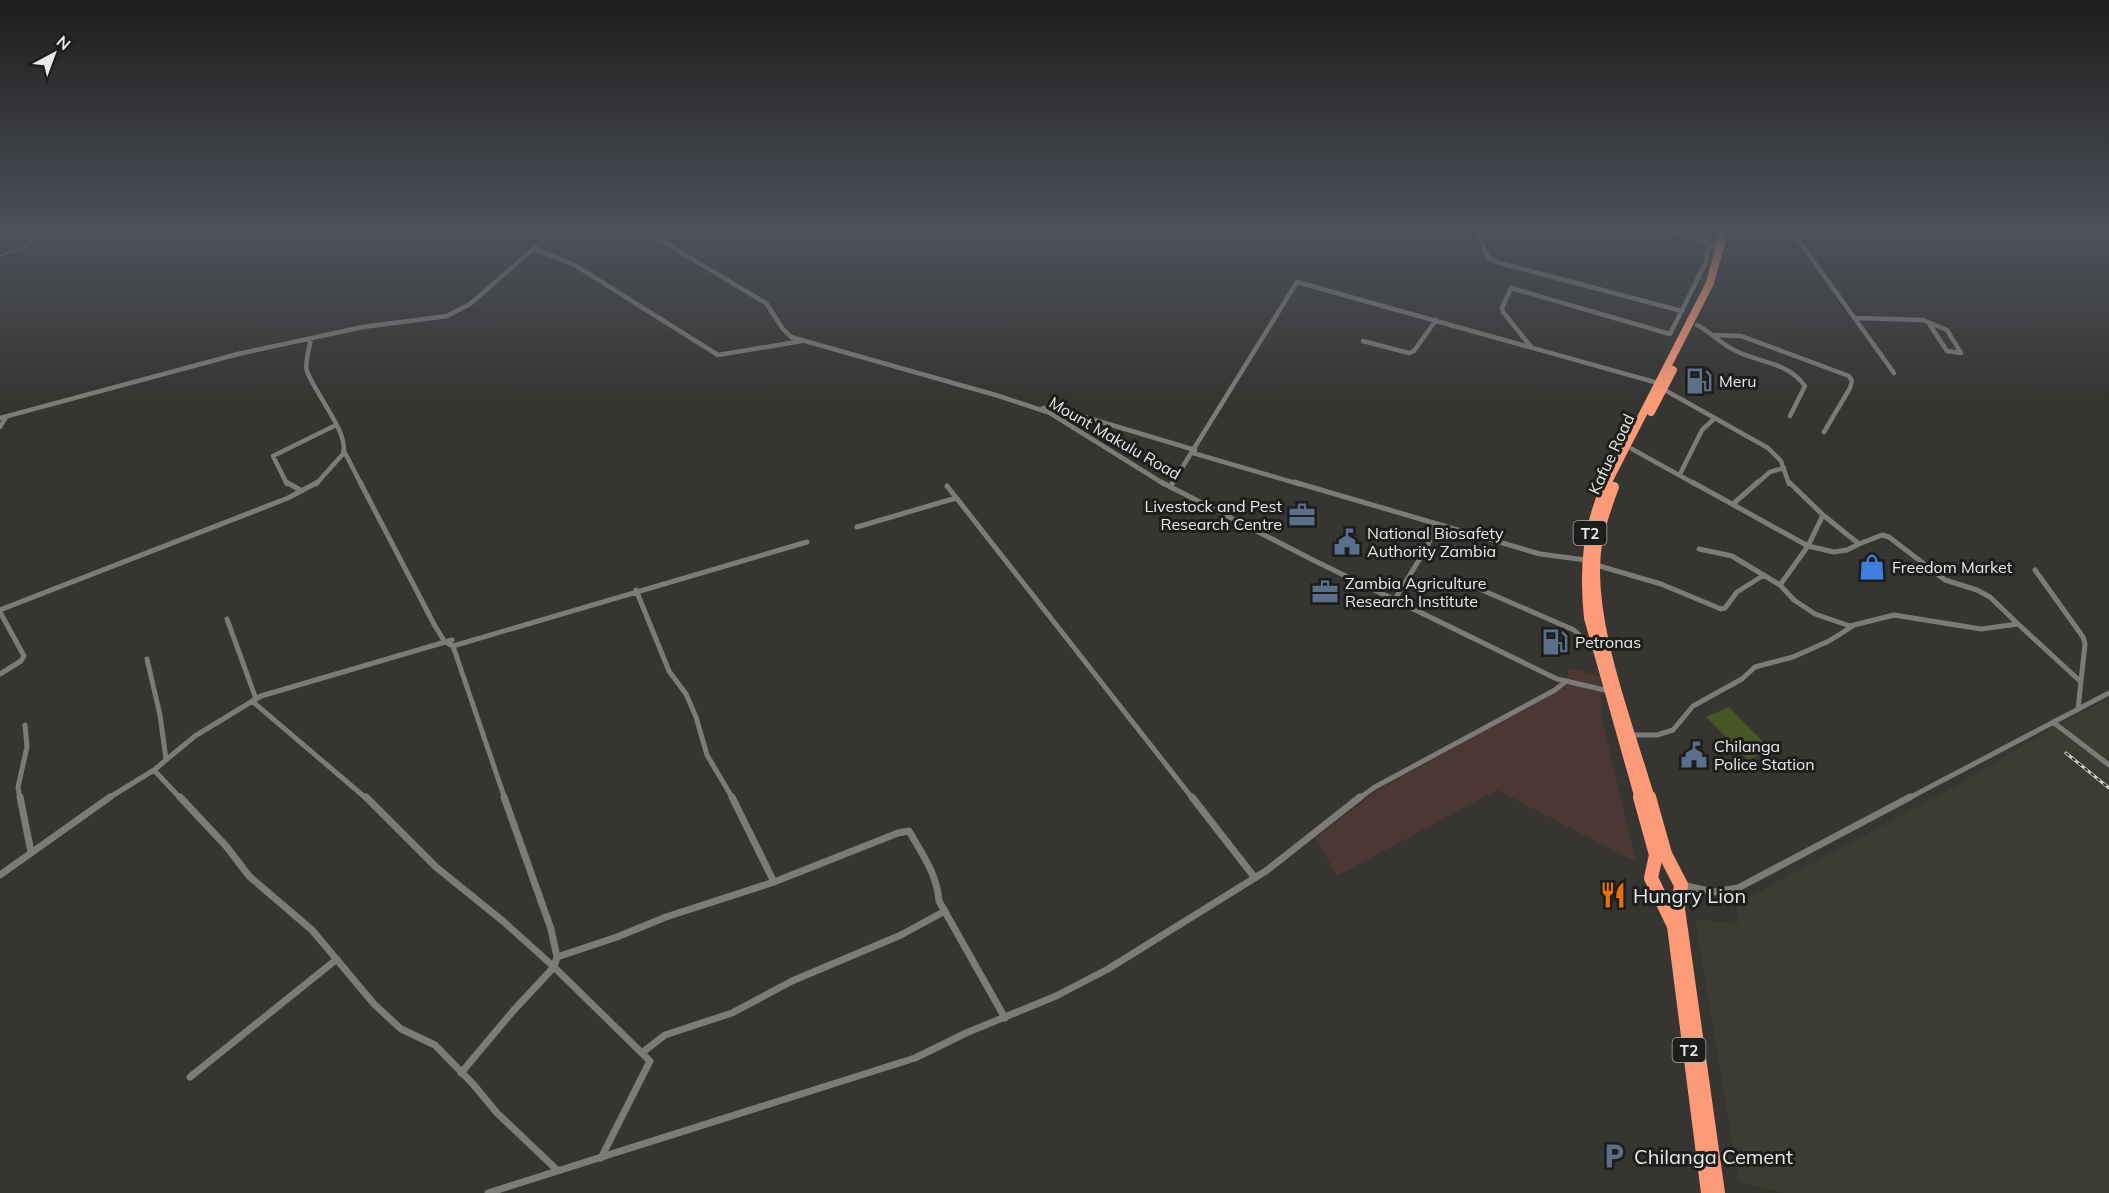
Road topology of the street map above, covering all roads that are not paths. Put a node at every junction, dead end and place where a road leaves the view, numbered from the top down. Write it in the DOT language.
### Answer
graph roads {
  1 [pos="489,287"];
  2 [pos="609,287"];
  3 [pos="739,287"];
  4 [pos="1292,287"];
  5 [pos="1319,287"];
  6 [pos="1580,287"];
  7 [pos="1586,287"];
  8 [pos="1694,287"];
  9 [pos="1708,287"];
  10 [pos="1713,287"];
  11 [pos="1833,287"];
  12 [pos="1682,313"];
  13 [pos="1856,318"];
  14 [pos="1436,320"];
  15 [pos="1695,321"];
  16 [pos="1930,325"];
  17 [pos="1714,335"];
  18 [pos="311,338"];
  19 [pos="803,341"];
  20 [pos="1363,341"];
  21 [pos="1532,348"];
  22 [pos="1894,374"];
  23 [pos="1661,386"];
  24 [pos="1032,407"];
  25 [pos="1790,416"];
  26 [pos="3,418"];
  27 [pos="1715,418"];
  28 [pos="336,425"];
  29 [pos="0,427"];
  30 [pos="1824,432"];
  31 [pos="1632,449"];
  32 [pos="1194,451"];
  33 [pos="344,452"];
  34 [pos="1784,468"];
  35 [pos="1680,474"];
  36 [pos="947,486"];
  37 [pos="1170,487"];
  38 [pos="303,492"];
  39 [pos="956,498"];
  40 [pos="1733,504"];
  41 [pos="1823,515"];
  42 [pos="1436,524"];
  43 [pos="857,527"];
  44 [pos="807,542"];
  45 [pos="1859,544"];
  46 [pos="1808,546"];
  47 [pos="1699,549"];
  48 [pos="1590,563"];
  49 [pos="2035,570"];
  50 [pos="1764,575"];
  51 [pos="1459,580"];
  52 [pos="1780,585"];
  53 [pos="636,590"];
  54 [pos="1395,599"];
  55 [pos="0,611"];
  56 [pos="227,619"];
  57 [pos="2018,624"];
  58 [pos="1853,626"];
  59 [pos="1595,642"];
  60 [pos="450,643"];
  61 [pos="147,659"];
  62 [pos="0,674"];
  63 [pos="1565,682"];
  64 [pos="2081,682"];
  65 [pos="1609,691"];
  66 [pos="2109,693"];
  67 [pos="254,700"];
  68 [pos="2078,709"];
  69 [pos="2053,722"];
  70 [pos="25,725"];
  71 [pos="1631,735"];
  72 [pos="166,759"];
  73 [pos="2109,765"];
  74 [pos="154,770"];
  75 [pos="31,852"];
  76 [pos="1654,871"];
  77 [pos="0,875"];
  78 [pos="1255,878"];
  79 [pos="774,882"];
  80 [pos="1678,884"];
  81 [pos="1655,887"];
  82 [pos="945,911"];
  83 [pos="557,957"];
  84 [pos="337,959"];
  85 [pos="554,967"];
  86 [pos="1005,1018"];
  87 [pos="643,1052"];
  88 [pos="461,1073"];
  89 [pos="190,1077"];
  90 [pos="601,1158"];
  91 [pos="557,1170"];
  92 [pos="488,1193"];
  93 [pos="1708,1193"];
  94 [pos="1718,1193"];
  1 -- 18 [label="street"];
  2 -- 19 [label="street"];
  3 -- 19 [label="street, Mount Makulu Road"];
  4 -- 32 [label="street"];
  5 -- 14 [label="street"];
  6 -- 12 [label="street"];
  7 -- 12 [label="street"];
  8 -- 12 [label="street"];
  9 -- 15 [label="highway, Kafue Road / T2"];
  10 -- 15 [label="highway, Kafue Road / T2"];
  11 -- 13 [label="street"];
  12 -- 15 [label="street"];
  12 -- 21 [label="street"];
  13 -- 16 [label="street"];
  13 -- 22 [label="street"];
  14 -- 20 [label="street"];
  14 -- 21 [label="street"];
  15 -- 17 [label="street"];
  15 -- 23 [label="highway, Kafue Road / T2"];
  16 -- 16 [label="street"];
  17 -- 25 [label="street"];
  17 -- 30 [label="street"];
  18 -- 26 [label="street"];
  18 -- 28 [label="street"];
  19 -- 24 [label="street, Mount Makulu Road"];
  21 -- 23 [label="street"];
  23 -- 27 [label="street"];
  23 -- 31 [label="highway, Kafue Road / T2"];
  23 -- 48 [label="highway, Kafue Road / T2"];
  24 -- 32 [label="street"];
  24 -- 37 [label="street, Mount Makulu Road"];
  26 -- 29 [label="street"];
  27 -- 34 [label="street"];
  27 -- 35 [label="street"];
  28 -- 33 [label="street"];
  28 -- 38 [label="street"];
  31 -- 35 [label="street"];
  31 -- 48 [label="highway, Kafue Road / T2"];
  32 -- 37 [label="street"];
  32 -- 42 [label="street"];
  33 -- 38 [label="street"];
  33 -- 60 [label="street"];
  34 -- 40 [label="street"];
  34 -- 41 [label="street"];
  35 -- 40 [label="street"];
  36 -- 39 [label="street"];
  37 -- 54 [label="street, Mount Makulu Road"];
  38 -- 55 [label="street"];
  39 -- 43 [label="street"];
  39 -- 78 [label="street"];
  40 -- 46 [label="street"];
  41 -- 45 [label="street"];
  41 -- 46 [label="street"];
  42 -- 48 [label="street"];
  42 -- 54 [label="street"];
  44 -- 53 [label="street"];
  45 -- 46 [label="street"];
  45 -- 57 [label="street"];
  46 -- 52 [label="street"];
  47 -- 50 [label="street"];
  48 -- 50 [label="street"];
  48 -- 59 [label="highway, Kafue Road / T2"];
  48 -- 71 [label="highway, Kafue Road / T2"];
  49 -- 64 [label="street"];
  50 -- 52 [label="street"];
  51 -- 59 [label="street"];
  52 -- 58 [label="street"];
  53 -- 60 [label="street"];
  53 -- 79 [label="street"];
  54 -- 63 [label="street, Mount Makulu Road"];
  55 -- 62 [label="street"];
  56 -- 67 [label="street"];
  57 -- 58 [label="street"];
  57 -- 64 [label="street"];
  58 -- 71 [label="street"];
  59 -- 65 [label="highway, Kafue Road / T2"];
  60 -- 67 [label="street"];
  60 -- 83 [label="street"];
  61 -- 72 [label="street"];
  63 -- 65 [label="street, Mount Makulu Road"];
  63 -- 78 [label="street"];
  64 -- 68 [label="street"];
  65 -- 76 [label="highway, Kafue Road / T2"];
  66 -- 68 [label="street"];
  67 -- 72 [label="street"];
  67 -- 85 [label="street"];
  68 -- 69 [label="street"];
  69 -- 73 [label="street"];
  69 -- 80 [label="street"];
  70 -- 75 [label="street"];
  71 -- 80 [label="highway, Kafue Road / T2"];
  72 -- 74 [label="street"];
  74 -- 75 [label="street"];
  74 -- 84 [label="street"];
  75 -- 77 [label="street"];
  76 -- 80 [label="highway"];
  76 -- 81 [label="highway, Kafue Road"];
  78 -- 86 [label="street"];
  79 -- 82 [label="street"];
  79 -- 83 [label="street"];
  80 -- 81 [label="highway"];
  80 -- 94 [label="highway, Kafue Road / T2"];
  81 -- 93 [label="highway, T2"];
  82 -- 86 [label="street"];
  82 -- 87 [label="street"];
  83 -- 85 [label="street"];
  84 -- 88 [label="street"];
  84 -- 89 [label="street"];
  85 -- 87 [label="street"];
  85 -- 88 [label="street"];
  86 -- 90 [label="street"];
  87 -- 90 [label="street"];
  88 -- 91 [label="street"];
  90 -- 91 [label="street"];
  91 -- 92 [label="street"];
}
